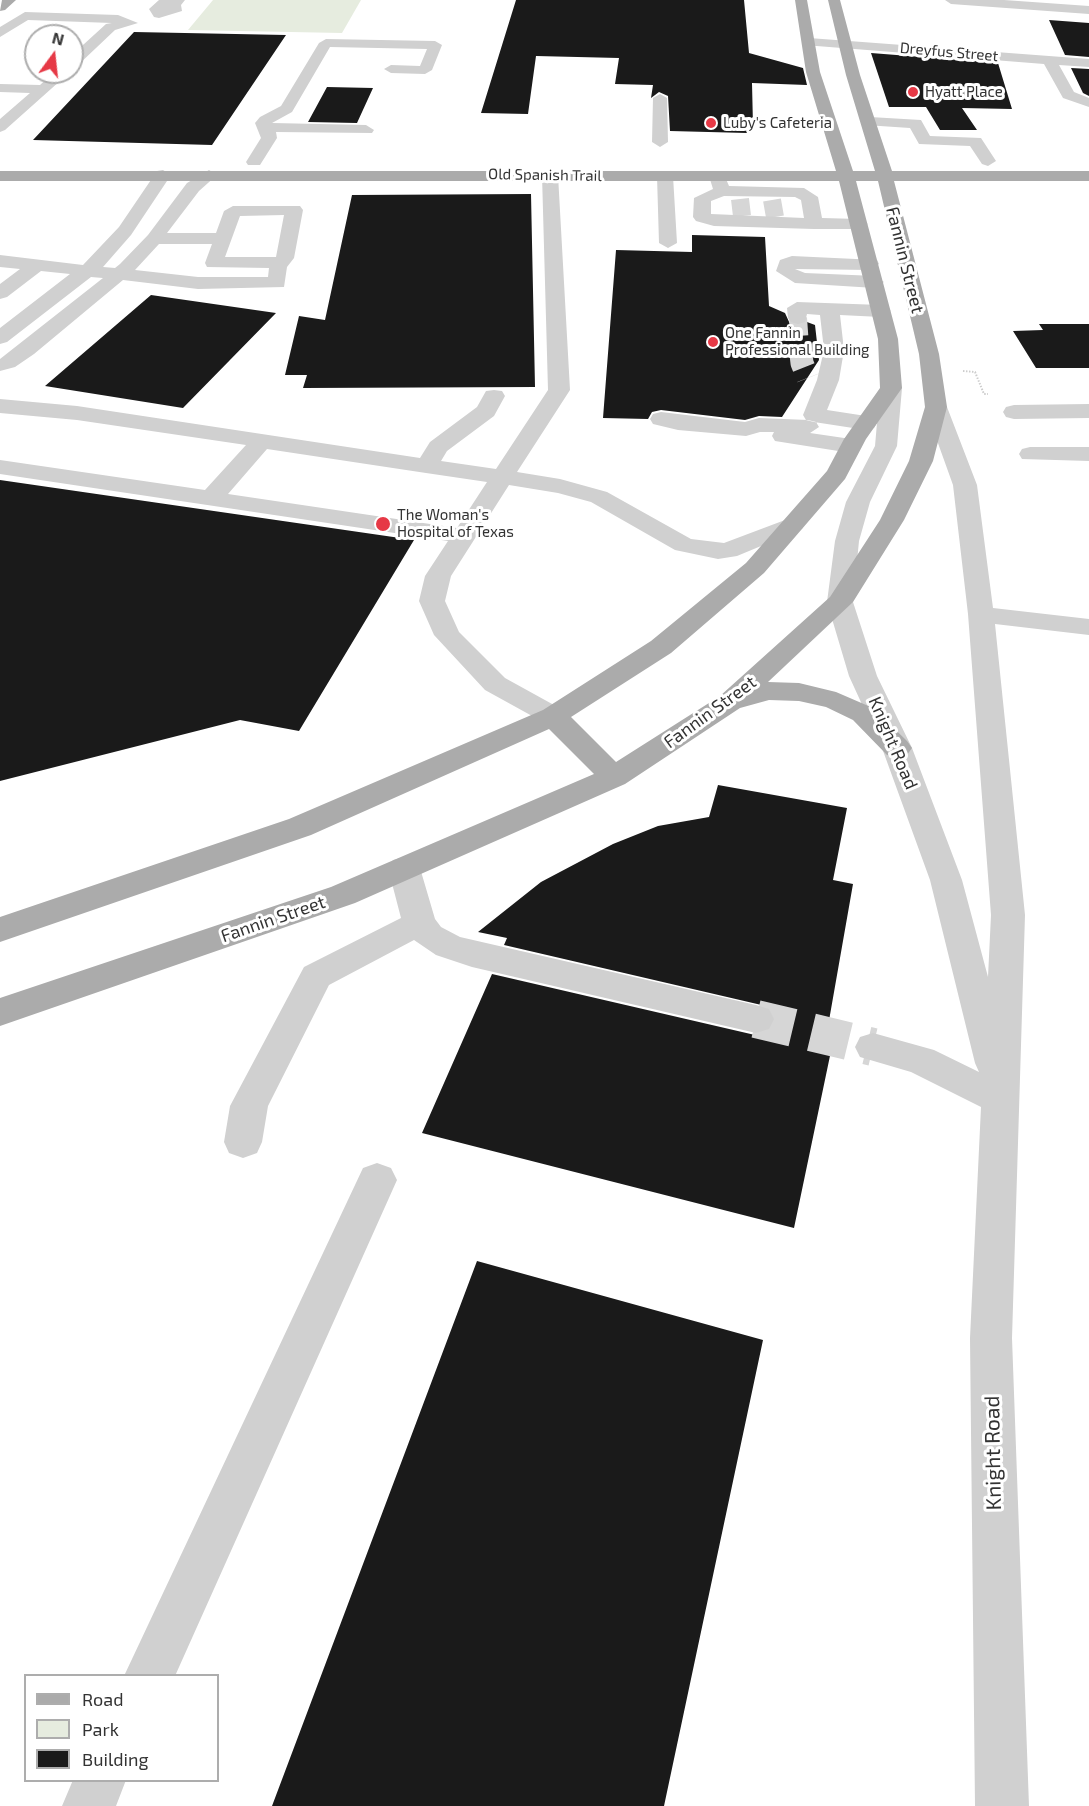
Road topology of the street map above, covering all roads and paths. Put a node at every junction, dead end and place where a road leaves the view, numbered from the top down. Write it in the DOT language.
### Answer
graph roads {
  1 [pos="10,0"];
  2 [pos="188,0"];
  3 [pos="801,0"];
  4 [pos="834,0"];
  5 [pos="957,0"];
  6 [pos="43,3"];
  7 [pos="174,3"];
  8 [pos="131,6"];
  9 [pos="0,7"];
  10 [pos="1044,7"];
  11 [pos="158,8"];
  12 [pos="1089,10"];
  13 [pos="25,16"];
  14 [pos="1089,18"];
  15 [pos="958,19"];
  16 [pos="125,21"];
  17 [pos="0,33"];
  18 [pos="809,42"];
  19 [pos="846,44"];
  20 [pos="84,52"];
  21 [pos="1048,60"];
  22 [pos="1089,63"];
  23 [pos="391,69"];
  24 [pos="49,84"];
  25 [pos="0,88"];
  26 [pos="43,89"];
  27 [pos="660,98"];
  28 [pos="1089,103"];
  29 [pos="870,122"];
  30 [pos="0,128"];
  31 [pos="267,133"];
  32 [pos="363,135"];
  33 [pos="660,142"];
  34 [pos="1089,160"];
  35 [pos="988,161"];
  36 [pos="254,162"];
  37 [pos="0,163"];
  38 [pos="433,168"];
  39 [pos="106,169"];
  40 [pos="844,169"];
  41 [pos="882,169"];
  42 [pos="163,175"];
  43 [pos="209,175"];
  44 [pos="550,175"];
  45 [pos="0,176"];
  46 [pos="665,176"];
  47 [pos="1089,176"];
  48 [pos="734,199"];
  49 [pos="774,208"];
  50 [pos="814,224"];
  51 [pos="859,224"];
  52 [pos="223,238"];
  53 [pos="154,239"];
  54 [pos="668,243"];
  55 [pos="0,261"];
  56 [pos="281,262"];
  57 [pos="36,266"];
  58 [pos="84,272"];
  59 [pos="118,275"];
  60 [pos="0,293"];
  61 [pos="830,310"];
  62 [pos="882,315"];
  63 [pos="798,318"];
  64 [pos="920,319"];
  65 [pos="0,338"];
  66 [pos="0,365"];
  67 [pos="956,371"];
  68 [pos="11,381"];
  69 [pos="891,388"];
  70 [pos="995,394"];
  71 [pos="494,396"];
  72 [pos="0,406"];
  73 [pos="936,407"];
  74 [pos="49,409"];
  75 [pos="786,410"];
  76 [pos="1014,411"];
  77 [pos="1089,411"];
  78 [pos="661,419"];
  79 [pos="809,427"];
  80 [pos="859,434"];
  81 [pos="261,442"];
  82 [pos="1030,454"];
  83 [pos="1089,454"];
  84 [pos="426,466"];
  85 [pos="0,467"];
  86 [pos="501,477"];
  87 [pos="210,499"];
  88 [pos="793,524"];
  89 [pos="464,536"];
  90 [pos="840,602"];
  91 [pos="981,614"];
  92 [pos="1089,627"];
  93 [pos="730,702"];
  94 [pos="553,716"];
  95 [pos="897,748"];
  96 [pos="614,777"];
  97 [pos="404,868"];
  98 [pos="419,923"];
  99 [pos="0,930"];
  100 [pos="0,1012"];
  101 [pos="756,1019"];
  102 [pos="873,1047"];
  103 [pos="1002,1100"];
  104 [pos="243,1142"];
  105 [pos="377,1180"];
  106 [pos="150,1674"];
  107 [pos="99,1782"];
  108 [pos="89,1806"];
  109 [pos="1002,1806"];
  1 -- 9 [label="main road"];
  2 -- 7 [label="street"];
  3 -- 18 [label="main road, Fannin Street"];
  4 -- 19 [label="main road, Fannin Street"];
  5 -- 10 [label="street"];
  5 -- 15 [label="street"];
  6 -- 13 [label="street"];
  7 -- 11 [label="street"];
  8 -- 16 [label="street"];
  10 -- 12 [label="street"];
  10 -- 14 [label="street"];
  11 -- 16 [label="street"];
  13 -- 16 [label="street"];
  13 -- 17 [label="street"];
  16 -- 20 [label="street"];
  18 -- 19 [label="street, Dreyfus Street"];
  18 -- 40 [label="main road, Fannin Street"];
  19 -- 21 [label="street, Dreyfus Street"];
  19 -- 29 [label="main road, Fannin Street"];
  21 -- 22 [label="street, Dreyfus Street"];
  21 -- 28 [label="street"];
  23 -- 31 [label="street"];
  24 -- 26 [label="street"];
  25 -- 26 [label="street"];
  26 -- 30 [label="street"];
  27 -- 33 [label="street"];
  29 -- 35 [label="street"];
  29 -- 41 [label="main road, Fannin Street"];
  31 -- 32 [label="street"];
  31 -- 36 [label="street"];
  34 -- 35 [label="main road, Old Spanish Trail"];
  35 -- 41 [label="main road, Old Spanish Trail"];
  36 -- 38 [label="main road, Old Spanish Trail"];
  36 -- 39 [label="main road, Old Spanish Trail"];
  36 -- 42 [label="main road"];
  37 -- 39 [label="main road, Old Spanish Trail"];
  38 -- 40 [label="main road, Old Spanish Trail"];
  38 -- 43 [label="main road, Old Spanish Trail"];
  38 -- 44 [label="main road, Old Spanish Trail"];
  39 -- 42 [label="main road, Old Spanish Trail"];
  39 -- 45 [label="main road, Old Spanish Trail"];
  40 -- 41 [label="main road, Old Spanish Trail"];
  40 -- 48 [label="main road, Old Spanish Trail"];
  40 -- 51 [label="main road, Fannin Street"];
  41 -- 47 [label="main road, Old Spanish Trail"];
  41 -- 64 [label="main road, Fannin Street"];
  42 -- 43 [label="main road, Old Spanish Trail"];
  42 -- 58 [label="street"];
  43 -- 53 [label="street"];
  44 -- 46 [label="main road, Old Spanish Trail"];
  44 -- 86 [label="street"];
  46 -- 48 [label="main road, Old Spanish Trail"];
  46 -- 54 [label="street"];
  48 -- 49 [label="street"];
  48 -- 49 [label="street"];
  49 -- 50 [label="street"];
  49 -- 50 [label="street"];
  50 -- 51 [label="street"];
  51 -- 62 [label="main road, Fannin Street"];
  52 -- 53 [label="street"];
  52 -- 56 [label="street"];
  52 -- 56 [label="street"];
  53 -- 59 [label="street"];
  55 -- 57 [label="street"];
  56 -- 59 [label="street"];
  57 -- 58 [label="street"];
  57 -- 60 [label="street"];
  58 -- 59 [label="street"];
  58 -- 65 [label="street"];
  59 -- 66 [label="street"];
  61 -- 62 [label="street"];
  61 -- 63 [label="street"];
  61 -- 79 [label="street"];
  62 -- 64 [label="main road"];
  62 -- 69 [label="main road, Fannin Street"];
  64 -- 73 [label="main road, Fannin Street"];
  67 -- 70 [label="path"];
  68 -- 74 [label="street"];
  69 -- 80 [label="main road"];
  69 -- 90 [label="street, Knight Road"];
  71 -- 84 [label="street"];
  72 -- 74 [label="street"];
  73 -- 90 [label="main road, Fannin Street"];
  73 -- 91 [label="street, Knight Road"];
  74 -- 81 [label="street"];
  75 -- 79 [label="street"];
  76 -- 77 [label="street"];
  78 -- 79 [label="street"];
  79 -- 80 [label="street"];
  80 -- 88 [label="main road"];
  81 -- 84 [label="street"];
  81 -- 87 [label="street"];
  82 -- 83 [label="street"];
  84 -- 86 [label="street"];
  85 -- 87 [label="street"];
  86 -- 88 [label="street"];
  86 -- 89 [label="street"];
  87 -- 89 [label="street"];
  88 -- 94 [label="main road"];
  89 -- 94 [label="street"];
  90 -- 93 [label="main road, Fannin Street"];
  90 -- 95 [label="street, Knight Road"];
  91 -- 92 [label="street"];
  91 -- 103 [label="street, Knight Road"];
  93 -- 95 [label="main road"];
  93 -- 96 [label="main road, Fannin Street"];
  94 -- 96 [label="main road"];
  94 -- 99 [label="main road"];
  95 -- 103 [label="street, Knight Road"];
  96 -- 97 [label="main road, Fannin Street"];
  97 -- 98 [label="street"];
  97 -- 100 [label="main road, Fannin Street"];
  98 -- 101 [label="street"];
  98 -- 104 [label="street"];
  102 -- 103 [label="street"];
  103 -- 109 [label="street, Knight Road"];
  105 -- 106 [label="street"];
  107 -- 108 [label="street"];
}
